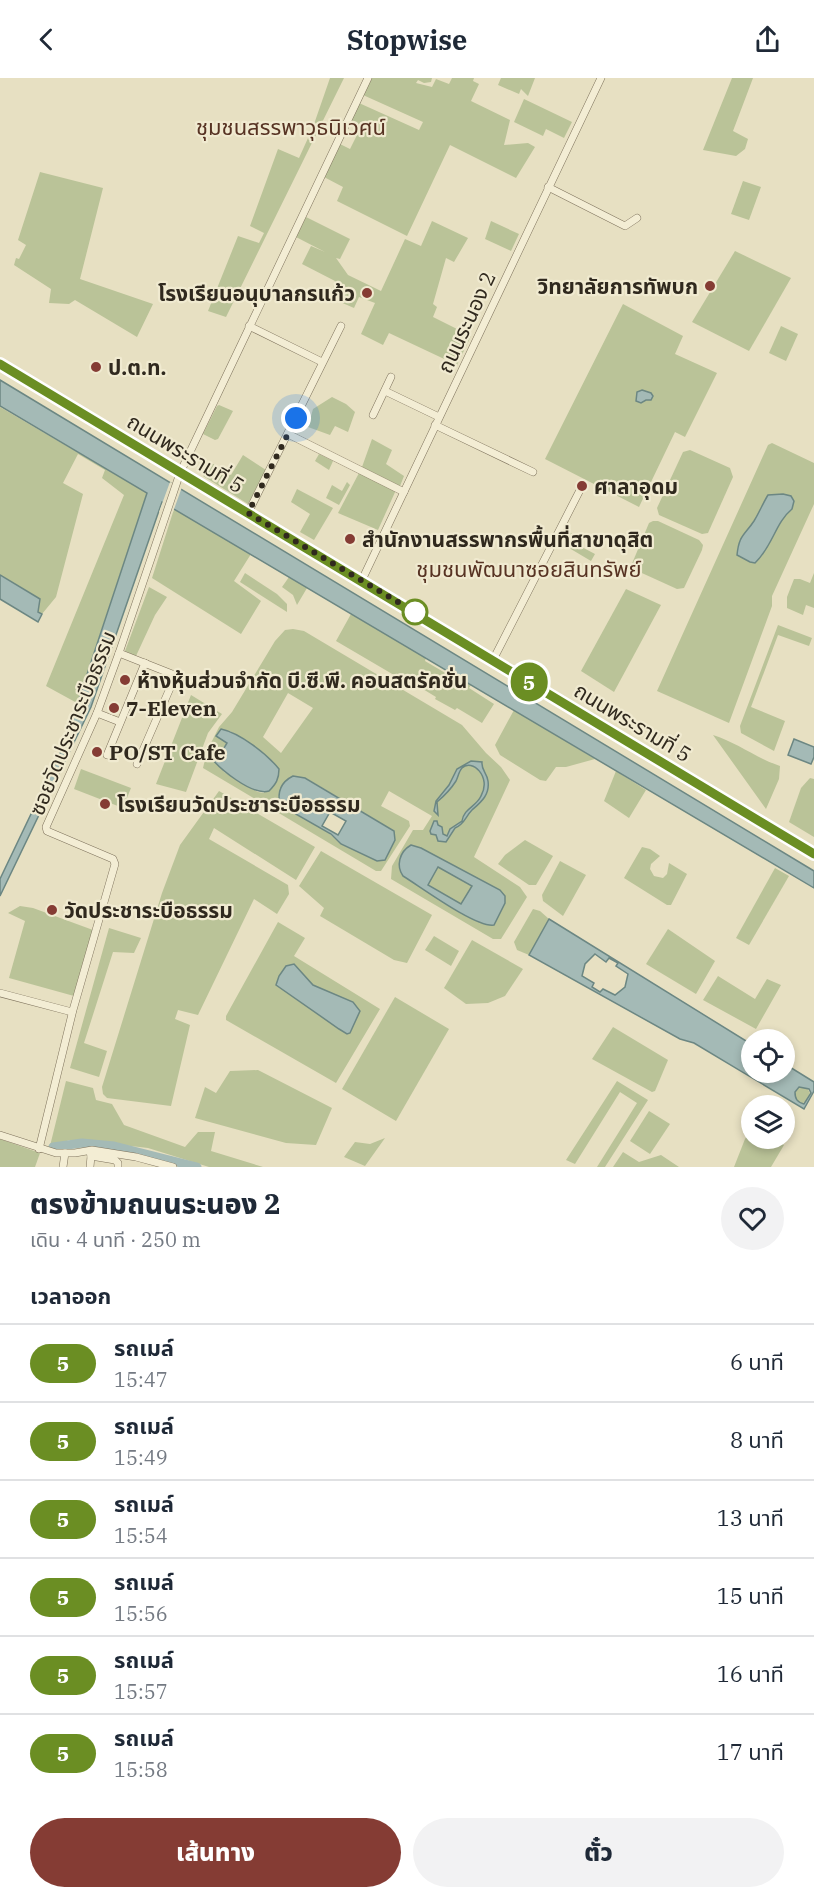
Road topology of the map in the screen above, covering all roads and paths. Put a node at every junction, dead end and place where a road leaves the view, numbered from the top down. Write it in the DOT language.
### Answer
graph roads {
  1 [pos="368,78"];
  2 [pos="601,78"];
  3 [pos="548,187"];
  4 [pos="637,218"];
  5 [pos="249,326"];
  6 [pos="341,326"];
  7 [pos="322,362"];
  8 [pos="0,364"];
  9 [pos="391,377"];
  10 [pos="385,391"];
  11 [pos="373,415"];
  12 [pos="439,417"];
  13 [pos="435,425"];
  14 [pos="288,434"];
  15 [pos="533,472"];
  16 [pos="177,478"];
  17 [pos="404,492"];
  18 [pos="579,492"];
  19 [pos="248,513"];
  20 [pos="362,580"];
  21 [pos="119,653"];
  22 [pos="493,660"];
  23 [pos="145,663"];
  24 [pos="97,713"];
  25 [pos="120,722"];
  26 [pos="107,755"];
  27 [pos="137,764"];
  28 [pos="814,854"];
  29 [pos="0,993"];
  30 [pos="72,1012"];
  31 [pos="0,1136"];
  32 [pos="36,1148"];
  33 [pos="65,1153"];
  34 [pos="90,1153"];
  35 [pos="63,1167"];
  36 [pos="90,1167"];
  37 [pos="118,1167"];
  38 [pos="173,1167"];
  1 -- 5 [label="street, ซอยวัดประชาระบือธรรม"];
  2 -- 3 [label="street, ถนนระนอง 2"];
  3 -- 4 [label="street"];
  3 -- 12 [label="street, ถนนระนอง 2"];
  5 -- 7 [label="street"];
  5 -- 16 [label="street, ซอยวัดประชาระบือธรรม"];
  6 -- 7 [label="street"];
  7 -- 14 [label="street"];
  8 -- 16 [label="main road, ถนนพระรามที่ 5"];
  9 -- 10 [label="street"];
  10 -- 11 [label="street"];
  10 -- 12 [label="street"];
  12 -- 13 [label="street, ถนนระนอง 2"];
  13 -- 15 [label="street"];
  13 -- 17 [label="street, ถนนระนอง 2"];
  14 -- 17 [label="street"];
  14 -- 19 [label="street"];
  16 -- 19 [label="main road, ถนนพระรามที่ 5"];
  16 -- 21 [label="street, ซอยวัดประชาระบือธรรม"];
  17 -- 20 [label="street, ถนนระนอง 2"];
  18 -- 22 [label="street"];
  19 -- 20 [label="main road, ถนนพระรามที่ 5"];
  20 -- 22 [label="main road, ถนนพระรามที่ 5"];
  21 -- 23 [label="street"];
  21 -- 24 [label="street, ซอยวัดประชาระบือธรรม"];
  22 -- 28 [label="main road, ถนนพระรามที่ 5"];
  23 -- 25 [label="street"];
  23 -- 27 [label="street"];
  24 -- 25 [label="street"];
  24 -- 30 [label="street, ซอยวัดประชาระบือธรรม"];
  25 -- 26 [label="street"];
  29 -- 30 [label="street"];
  30 -- 32 [label="street, ซอยวัดประชาระบือธรรม"];
  31 -- 32 [label="street"];
  32 -- 33 [label="street"];
  33 -- 34 [label="street"];
  33 -- 35 [label="street"];
  34 -- 36 [label="street"];
  34 -- 37 [label="street"];
  34 -- 38 [label="street"];
}
